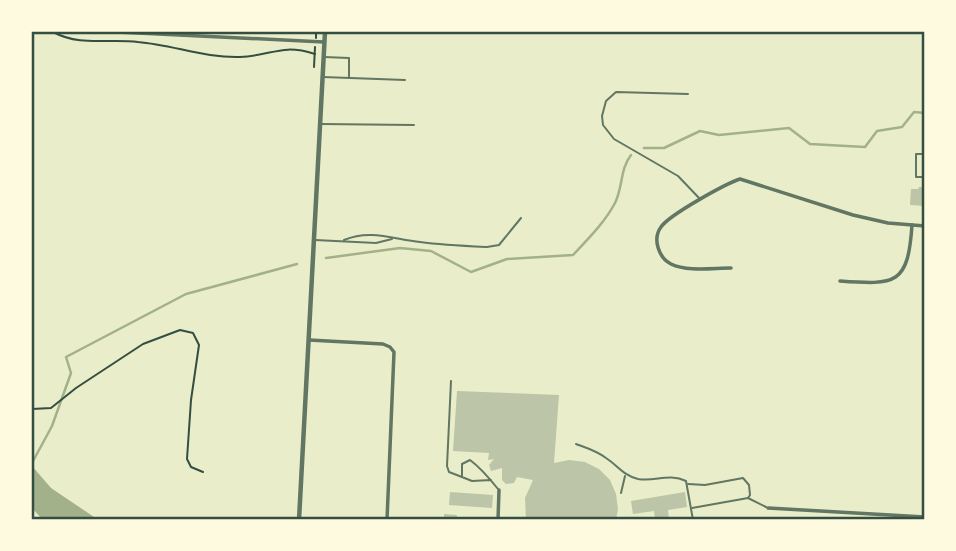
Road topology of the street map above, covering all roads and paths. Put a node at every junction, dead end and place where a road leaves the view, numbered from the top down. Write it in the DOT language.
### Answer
graph roads {
  1 [pos="53,32"];
  2 [pos="234,32"];
  3 [pos="325,32"];
  4 [pos="118,34"];
  5 [pos="234,38"];
  6 [pos="119,41"];
  7 [pos="324,42"];
  8 [pos="315,47"];
  9 [pos="315,54"];
  10 [pos="323,57"];
  11 [pos="314,66"];
  12 [pos="322,76"];
  13 [pos="349,78"];
  14 [pos="405,80"];
  15 [pos="688,94"];
  16 [pos="320,124"];
  17 [pos="414,125"];
  18 [pos="925,154"];
  19 [pos="925,177"];
  20 [pos="700,200"];
  21 [pos="520,218"];
  22 [pos="912,225"];
  23 [pos="925,226"];
  24 [pos="392,239"];
  25 [pos="314,240"];
  26 [pos="344,240"];
  27 [pos="731,268"];
  28 [pos="841,281"];
  29 [pos="309,341"];
  30 [pos="451,381"];
  31 [pos="32,409"];
  32 [pos="576,444"];
  33 [pos="202,472"];
  34 [pos="625,475"];
  35 [pos="462,477"];
  36 [pos="491,480"];
  37 [pos="687,484"];
  38 [pos="499,490"];
  39 [pos="621,493"];
  40 [pos="748,498"];
  41 [pos="691,508"];
  42 [pos="768,508"];
  43 [pos="925,517"];
  44 [pos="299,520"];
  45 [pos="387,520"];
  46 [pos="498,520"];
  47 [pos="693,520"];
  1 -- 6 [label="path"];
  2 -- 5 [label="street"];
  3 -- 7 [label="street"];
  4 -- 5 [label="street"];
  4 -- 6 [label="path"];
  5 -- 7 [label="street"];
  6 -- 9 [label="path"];
  7 -- 10 [label="street"];
  8 -- 9 [label="path"];
  9 -- 11 [label="path"];
  10 -- 12 [label="street"];
  10 -- 13 [label="lane"];
  12 -- 13 [label="lane"];
  12 -- 16 [label="street"];
  13 -- 14 [label="lane"];
  15 -- 20 [label="lane"];
  16 -- 17 [label="lane"];
  16 -- 25 [label="street"];
  18 -- 19 [label="lane"];
  20 -- 22 [label="street"];
  20 -- 27 [label="street"];
  21 -- 24 [label="lane"];
  22 -- 23 [label="street"];
  22 -- 28 [label="street"];
  24 -- 26 [label="lane"];
  24 -- 26 [label="lane"];
  25 -- 26 [label="lane"];
  25 -- 29 [label="street"];
  29 -- 44 [label="street"];
  29 -- 45 [label="street"];
  30 -- 35 [label="lane"];
  31 -- 33 [label="path"];
  32 -- 34 [label="lane"];
  34 -- 37 [label="lane"];
  34 -- 39 [label="lane"];
  35 -- 36 [label="lane"];
  35 -- 36 [label="lane"];
  36 -- 38 [label="lane"];
  37 -- 40 [label="lane"];
  37 -- 41 [label="lane"];
  38 -- 46 [label="street"];
  40 -- 41 [label="lane"];
  40 -- 42 [label="lane"];
  41 -- 47 [label="lane"];
  42 -- 43 [label="street"];
}
